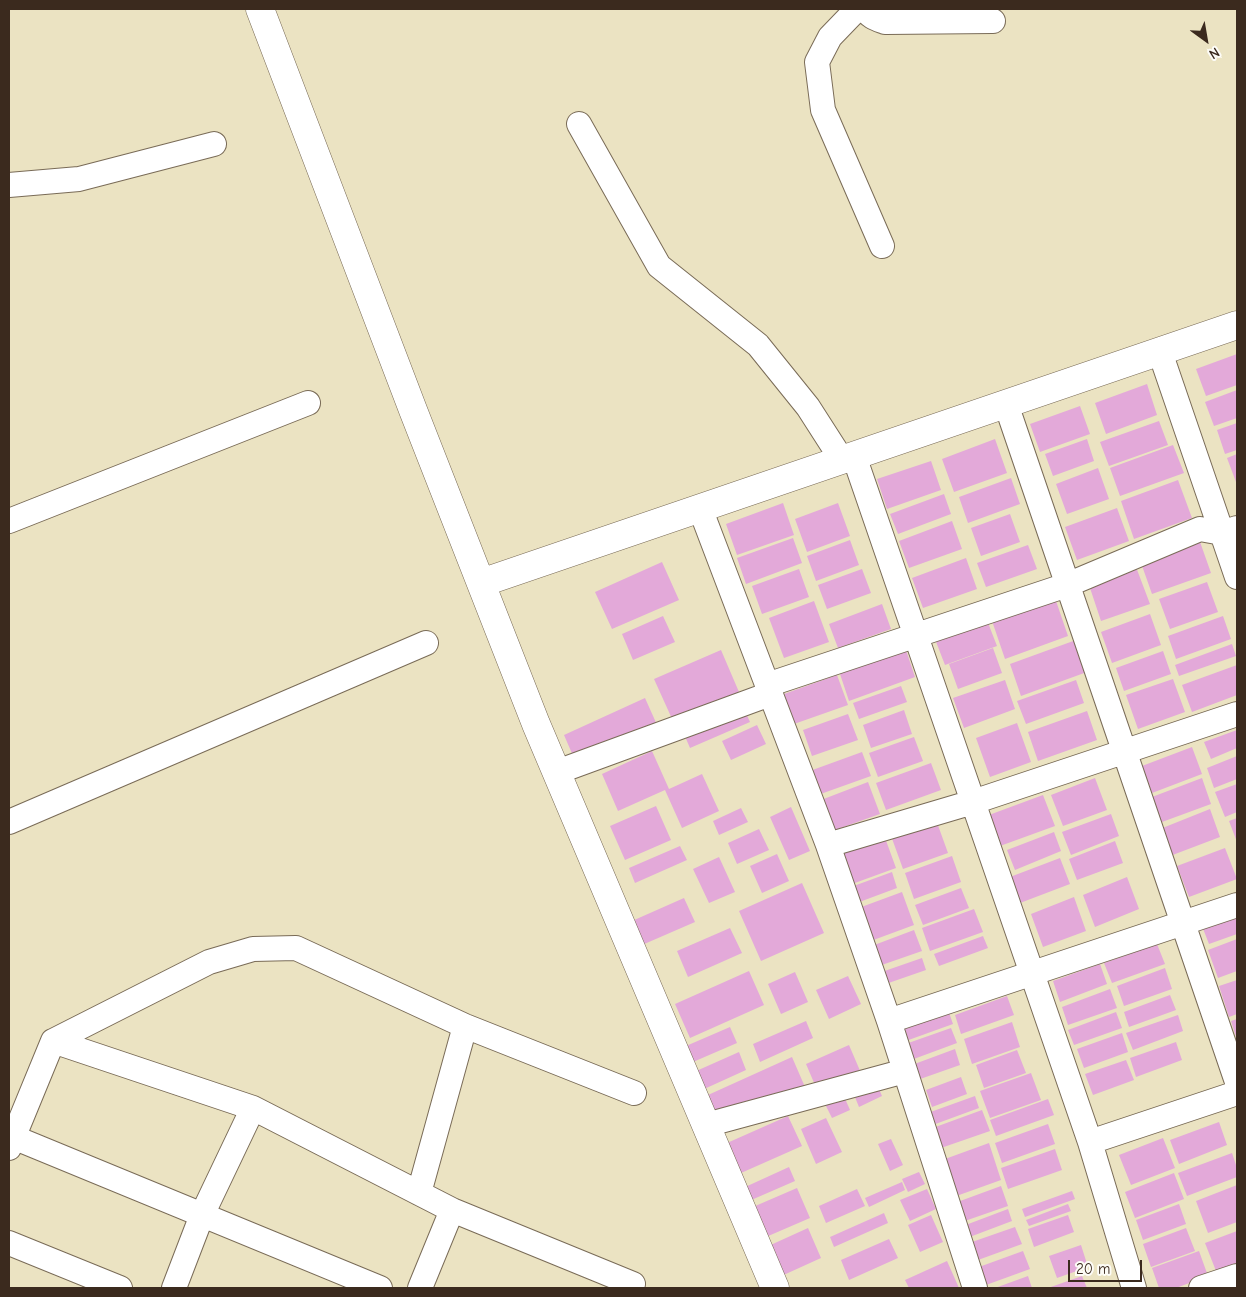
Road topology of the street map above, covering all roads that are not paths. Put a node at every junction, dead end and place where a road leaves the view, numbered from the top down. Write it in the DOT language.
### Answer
graph roads {
  1 [pos="260,9"];
  2 [pos="857,9"];
  3 [pos="866,9"];
  4 [pos="993,21"];
  5 [pos="579,124"];
  6 [pos="214,144"];
  7 [pos="9,185"];
  8 [pos="882,246"];
  9 [pos="1237,325"];
  10 [pos="1160,352"];
  11 [pos="308,403"];
  12 [pos="1006,404"];
  13 [pos="848,458"];
  14 [pos="700,508"];
  15 [pos="9,521"];
  16 [pos="1230,530"];
  17 [pos="1237,578"];
  18 [pos="481,583"];
  19 [pos="1067,585"];
  20 [pos="916,636"];
  21 [pos="426,643"];
  22 [pos="768,689"];
  23 [pos="1237,714"];
  24 [pos="1124,752"];
  25 [pos="557,772"];
  26 [pos="973,802"];
  27 [pos="9,822"];
  28 [pos="828,845"];
  29 [pos="1237,905"];
  30 [pos="1183,923"];
  31 [pos="1032,974"];
  32 [pos="890,1021"];
  33 [pos="465,1026"];
  34 [pos="53,1041"];
  35 [pos="906,1071"];
  36 [pos="1237,1082"];
  37 [pos="634,1093"];
  38 [pos="1237,1093"];
  39 [pos="253,1108"];
  40 [pos="706,1125"];
  41 [pos="11,1142"];
  42 [pos="1090,1142"];
  43 [pos="419,1193"];
  44 [pos="452,1210"];
  45 [pos="202,1215"];
  46 [pos="9,1243"];
  47 [pos="1237,1276"];
  48 [pos="633,1284"];
  49 [pos="120,1288"];
  50 [pos="174,1288"];
  51 [pos="380,1288"];
  52 [pos="420,1288"];
  53 [pos="775,1288"];
  54 [pos="975,1288"];
  55 [pos="1134,1288"];
  56 [pos="1200,1288"];
  1 -- 18 [label="street"];
  2 -- 8 [label="street"];
  3 -- 4 [label="street"];
  5 -- 13 [label="street"];
  6 -- 7 [label="street"];
  9 -- 10 [label="street"];
  10 -- 12 [label="street"];
  10 -- 16 [label="street"];
  11 -- 15 [label="street"];
  12 -- 13 [label="street"];
  12 -- 19 [label="street"];
  13 -- 14 [label="street"];
  13 -- 20 [label="street"];
  14 -- 18 [label="street"];
  14 -- 22 [label="street"];
  16 -- 17 [label="street"];
  16 -- 19 [label="street"];
  18 -- 25 [label="street"];
  19 -- 20 [label="street"];
  19 -- 24 [label="street"];
  20 -- 22 [label="street"];
  20 -- 26 [label="street"];
  21 -- 27 [label="street"];
  22 -- 25 [label="street"];
  22 -- 28 [label="street"];
  23 -- 24 [label="street"];
  24 -- 26 [label="street"];
  24 -- 30 [label="street"];
  25 -- 40 [label="street"];
  26 -- 28 [label="street"];
  26 -- 31 [label="street"];
  28 -- 32 [label="street"];
  29 -- 30 [label="street"];
  30 -- 31 [label="street"];
  30 -- 36 [label="street"];
  31 -- 32 [label="street"];
  31 -- 42 [label="street"];
  32 -- 35 [label="street"];
  33 -- 34 [label="street"];
  33 -- 37 [label="street"];
  33 -- 43 [label="street"];
  34 -- 39 [label="street"];
  34 -- 41 [label="street"];
  35 -- 40 [label="street"];
  35 -- 54 [label="street"];
  38 -- 42 [label="street"];
  39 -- 43 [label="street"];
  39 -- 45 [label="street"];
  40 -- 53 [label="street"];
  41 -- 45 [label="street"];
  42 -- 55 [label="street"];
  43 -- 44 [label="street"];
  44 -- 48 [label="street"];
  44 -- 52 [label="street"];
  45 -- 50 [label="street"];
  45 -- 51 [label="street"];
  46 -- 49 [label="street"];
  47 -- 56 [label="street"];
}
